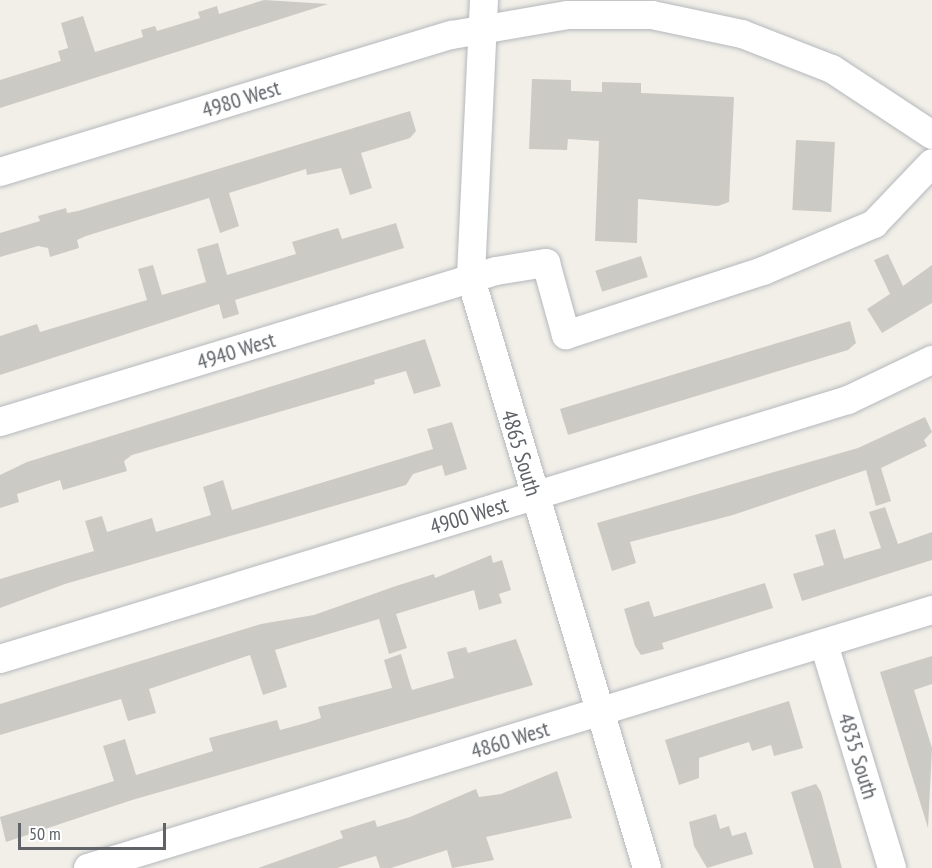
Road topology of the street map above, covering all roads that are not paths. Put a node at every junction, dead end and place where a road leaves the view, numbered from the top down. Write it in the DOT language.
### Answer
graph roads {
  1 [pos="688,11"];
  2 [pos="483,14"];
  3 [pos="932,135"];
  4 [pos="932,163"];
  5 [pos="0,172"];
  6 [pos="471,279"];
  7 [pos="932,360"];
  8 [pos="0,423"];
  9 [pos="534,496"];
  10 [pos="932,610"];
  11 [pos="824,645"];
  12 [pos="0,659"];
  13 [pos="600,713"];
  14 [pos="88,868"];
  15 [pos="647,868"];
  16 [pos="892,868"];
  1 -- 2 [label="street, 4980 West"];
  1 -- 3 [label="street, 4980 West"];
  2 -- 5 [label="street, 4980 West"];
  2 -- 6 [label="street, 4865 South"];
  4 -- 6 [label="street, 4940 West"];
  6 -- 8 [label="street, 4940 West"];
  6 -- 9 [label="street, 4865 South"];
  7 -- 9 [label="street, 4900 West"];
  9 -- 12 [label="street, 4900 West"];
  9 -- 13 [label="street, 4865 South"];
  10 -- 11 [label="street, 4860 West"];
  11 -- 13 [label="street, 4860 West"];
  11 -- 16 [label="street, 4835 South"];
  13 -- 14 [label="street, 4860 West"];
  13 -- 15 [label="street, 4865 South"];
}
